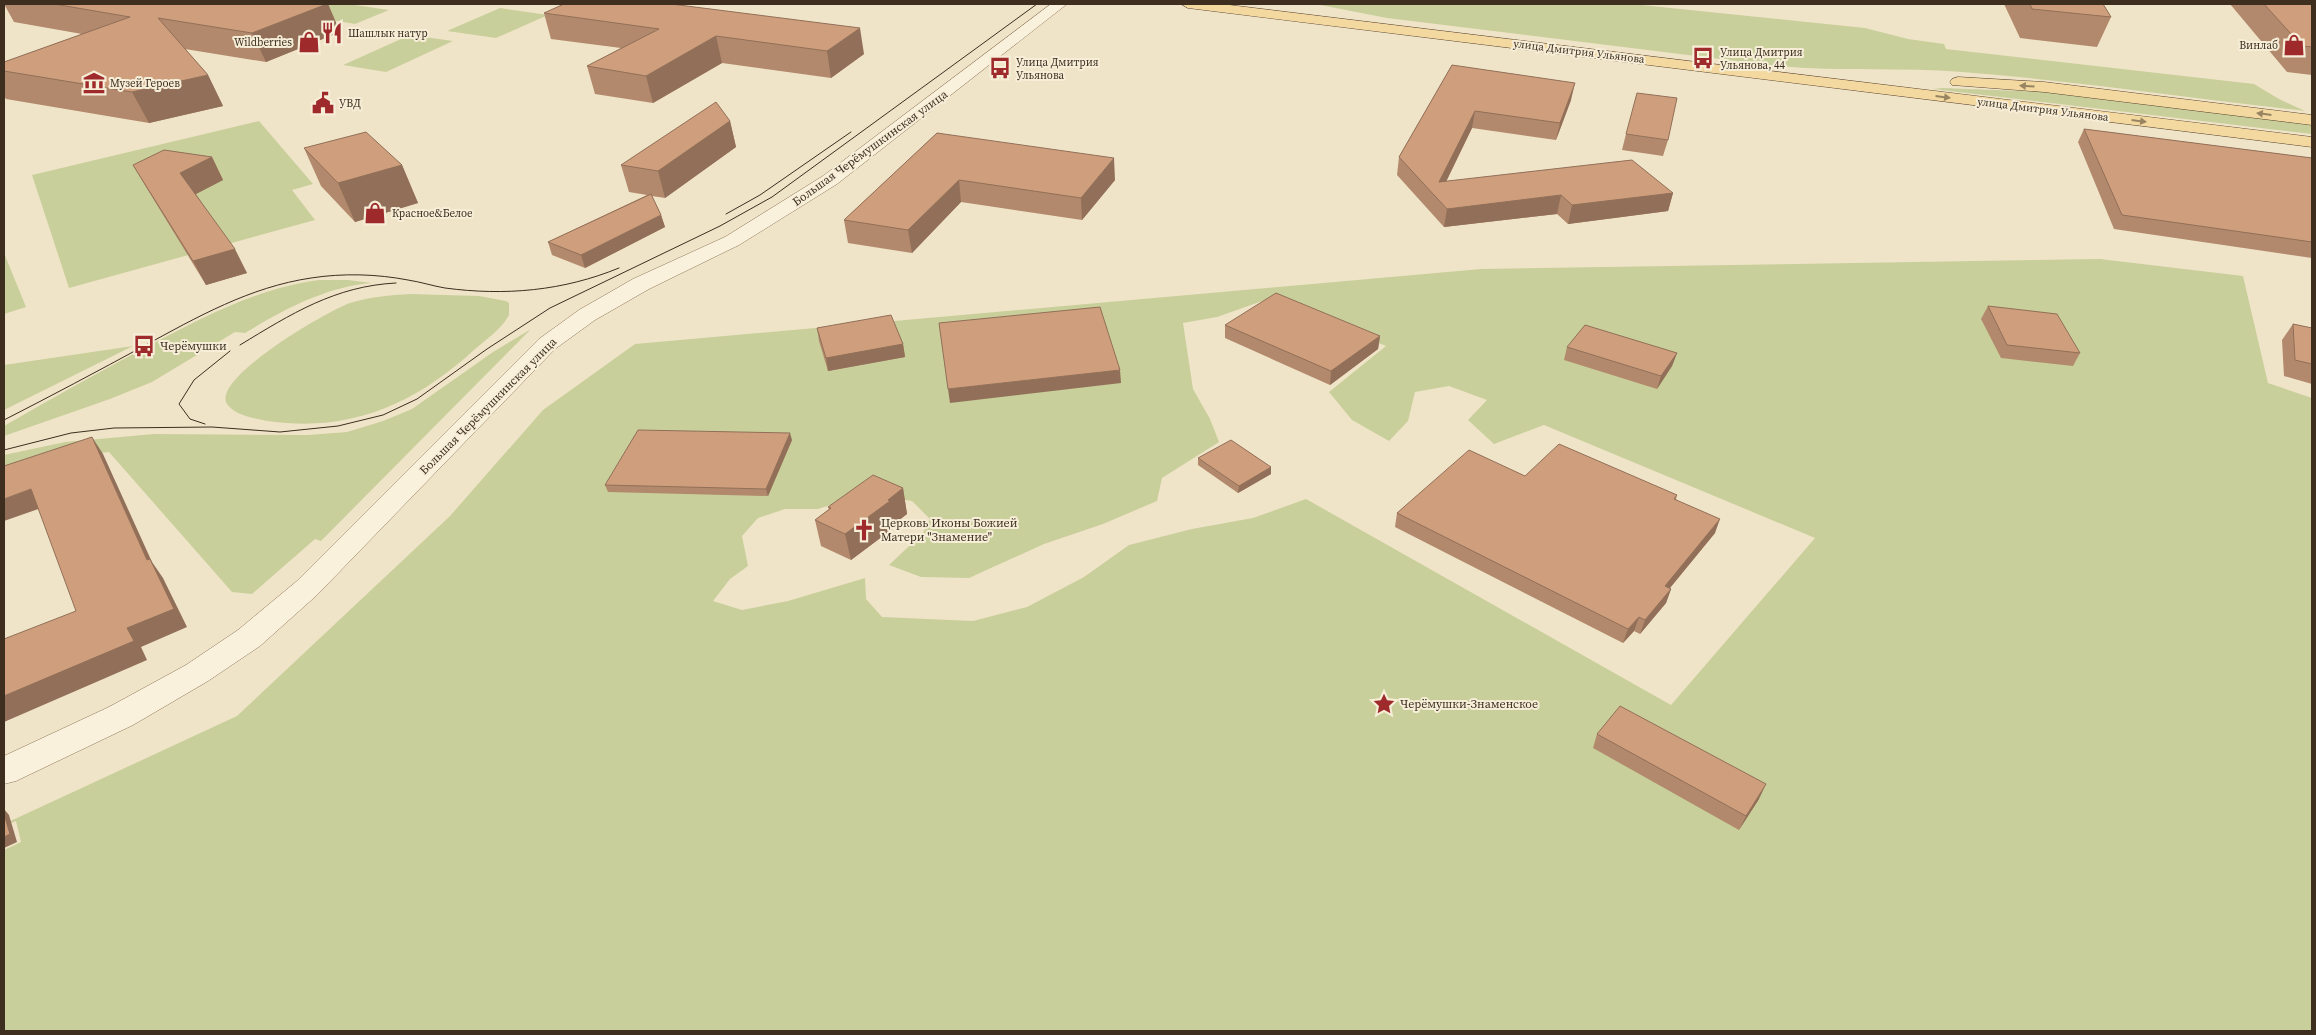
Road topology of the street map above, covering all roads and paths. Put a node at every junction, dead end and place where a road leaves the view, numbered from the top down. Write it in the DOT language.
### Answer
graph roads {
  1 [pos="1060,4"];
  2 [pos="1188,4"];
  3 [pos="1267,4"];
  4 [pos="1385,27"];
  5 [pos="1773,75"];
  6 [pos="2312,120"];
  7 [pos="2312,142"];
  8 [pos="4,771"];
  1 -- 8 [label="street, Большая Черёмушкинская улица"];
  2 -- 4 [label="main road, улица Дмитрия Ульянова"];
  3 -- 4 [label="main road, улица Дмитрия Ульянова"];
  4 -- 5 [label="main road, улица Дмитрия Ульянова"];
  6 -- 5 [label="main road, улица Дмитрия Ульянова, one-way"];
  5 -- 7 [label="main road, улица Дмитрия Ульянова, one-way"];
}
